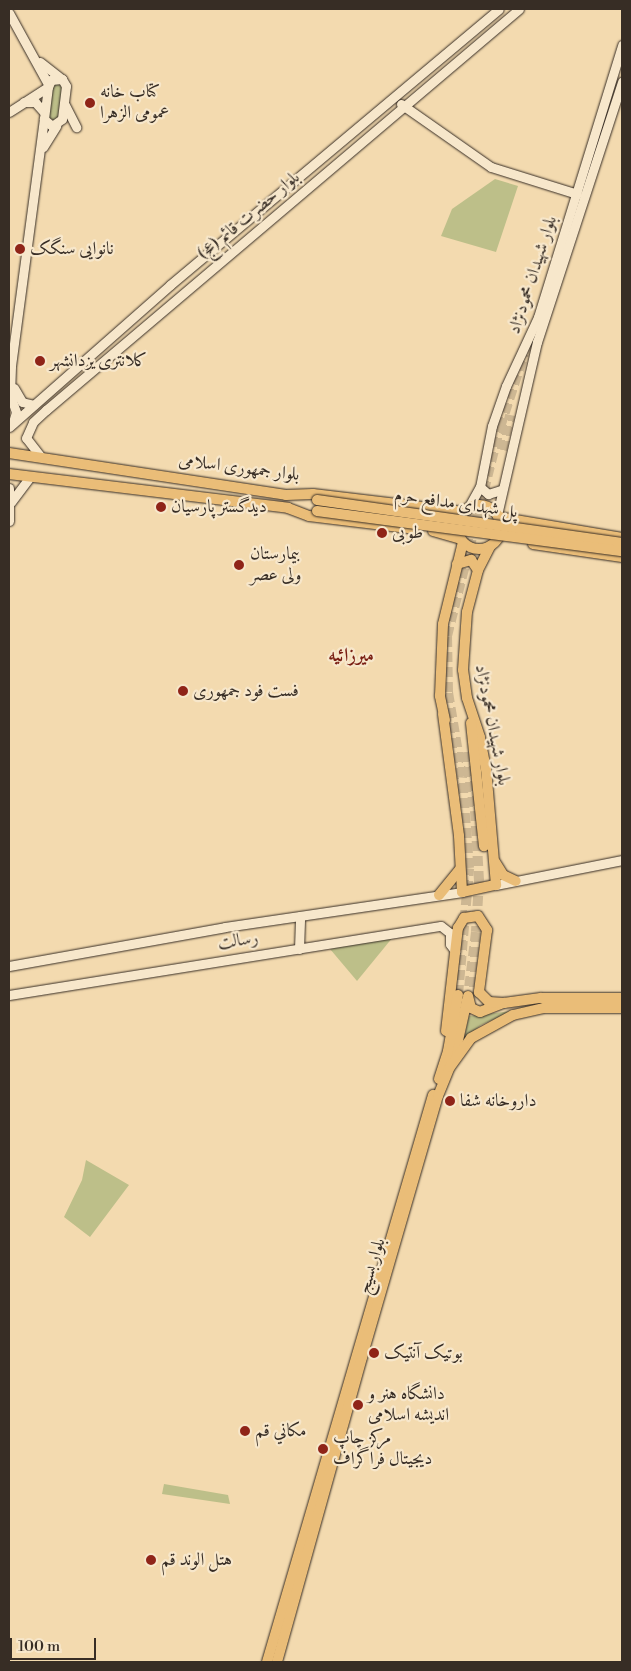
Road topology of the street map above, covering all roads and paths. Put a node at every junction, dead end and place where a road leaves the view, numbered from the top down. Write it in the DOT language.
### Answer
graph roads {
  1 [pos="499,9"];
  2 [pos="519,9"];
  3 [pos="9,13"];
  4 [pos="622,45"];
  5 [pos="37,58"];
  6 [pos="62,79"];
  7 [pos="622,82"];
  8 [pos="48,86"];
  9 [pos="394,100"];
  10 [pos="24,102"];
  11 [pos="64,103"];
  12 [pos="404,106"];
  13 [pos="9,112"];
  14 [pos="44,116"];
  15 [pos="58,125"];
  16 [pos="577,194"];
  17 [pos="26,267"];
  18 [pos="188,270"];
  19 [pos="197,280"];
  20 [pos="12,378"];
  21 [pos="34,405"];
  22 [pos="10,426"];
  23 [pos="9,453"];
  24 [pos="41,457"];
  25 [pos="9,474"];
  26 [pos="30,477"];
  27 [pos="480,487"];
  28 [pos="9,488"];
  29 [pos="501,490"];
  30 [pos="286,495"];
  31 [pos="11,502"];
  32 [pos="288,508"];
  33 [pos="466,511"];
  34 [pos="452,513"];
  35 [pos="498,516"];
  36 [pos="9,521"];
  37 [pos="527,523"];
  38 [pos="450,534"];
  39 [pos="622,538"];
  40 [pos="462,540"];
  41 [pos="526,543"];
  42 [pos="622,543"];
  43 [pos="492,544"];
  44 [pos="622,551"];
  45 [pos="622,557"];
  46 [pos="457,564"];
  47 [pos="478,570"];
  48 [pos="467,698"];
  49 [pos="443,714"];
  50 [pos="452,744"];
  51 [pos="484,846"];
  52 [pos="494,860"];
  53 [pos="622,860"];
  54 [pos="460,869"];
  55 [pos="516,881"];
  56 [pos="496,885"];
  57 [pos="462,892"];
  58 [pos="439,895"];
  59 [pos="300,916"];
  60 [pos="299,949"];
  61 [pos="455,951"];
  62 [pos="9,966"];
  63 [pos="9,995"];
  64 [pos="622,998"];
  65 [pos="504,1003"];
  66 [pos="622,1008"];
  67 [pos="447,1068"];
  68 [pos="271,1662"];
  1 -- 9 [label="main road, بلوار حضرت قائم (عج)"];
  2 -- 12 [label="main road, بلوار حضرت قائم (عج)"];
  3 -- 5 [label="main road"];
  4 -- 16 [label="main road, بلوار شهیدان محمودنژاد"];
  5 -- 6 [label="main road"];
  5 -- 8 [label="main road"];
  6 -- 8 [label="main road"];
  6 -- 11 [label="main road"];
  7 -- 29 [label="main road, بلوار شهیدان محمودنژاد"];
  8 -- 10 [label="main road"];
  8 -- 14 [label="main road"];
  9 -- 12 [label="main road"];
  9 -- 18 [label="main road, بلوار حضرت قائم (عج)"];
  10 -- 13 [label="main road"];
  10 -- 14 [label="main road"];
  11 -- 15 [label="main road"];
  11 -- 15 [label="main road"];
  12 -- 16 [label="main road"];
  12 -- 19 [label="main road, بلوار حضرت قائم (عج)"];
  14 -- 15 [label="main road"];
  14 -- 17 [label="main road"];
  15 -- 17 [label="main road"];
  16 -- 27 [label="main road, بلوار شهیدان محمودنژاد"];
  17 -- 20 [label="main road"];
  18 -- 19 [label="main road"];
  18 -- 21 [label="main road, بلوار حضرت قائم (عج)"];
  19 -- 24 [label="main road, بلوار حضرت قائم (عج)"];
  20 -- 21 [label="main road"];
  20 -- 22 [label="main road"];
  21 -- 22 [label="main road, بلوار حضرت قائم (عج)"];
  23 -- 24 [label="main road, بلوار جمهوری اسلامی"];
  24 -- 30 [label="main road, بلوار جمهوری اسلامی"];
  25 -- 26 [label="main road, بلوار جمهوری اسلامی"];
  26 -- 31 [label="main road"];
  26 -- 32 [label="main road, بلوار جمهوری اسلامی"];
  27 -- 29 [label="main road"];
  27 -- 33 [label="main road, بلوار شهیدان محمودنژاد"];
  28 -- 31 [label="main road"];
  29 -- 35 [label="main road, بلوار شهیدان محمودنژاد"];
  30 -- 34 [label="main road, بلوار جمهوری اسلامی"];
  30 -- 42 [label="main road, پل شهدای مدافع حرم, bridge"];
  31 -- 36 [label="main road"];
  32 -- 38 [label="main road, بلوار جمهوری اسلامی"];
  32 -- 44 [label="main road, پل شهدای مدافع حرم, bridge"];
  33 -- 34 [label="main road, بلوار جمهوری اسلامی"];
  33 -- 35 [label="main road"];
  33 -- 40 [label="main road"];
  34 -- 38 [label="main road"];
  35 -- 37 [label="main road"];
  35 -- 43 [label="main road"];
  37 -- 39 [label="main road"];
  37 -- 41 [label="main road"];
  38 -- 40 [label="main road, بلوار جمهوری اسلامی"];
  40 -- 43 [label="main road"];
  40 -- 46 [label="main road"];
  41 -- 43 [label="main road"];
  41 -- 45 [label="main road"];
  43 -- 47 [label="main road, بلوار شهیدان محمودنژاد"];
  46 -- 47 [label="main road"];
  46 -- 49 [label="main road"];
  47 -- 48 [label="main road, بلوار شهیدان محمودنژاد"];
  48 -- 51 [label="main road"];
  48 -- 52 [label="main road, بلوار شهیدان محمودنژاد"];
  49 -- 50 [label="main road"];
  49 -- 54 [label="main road"];
  52 -- 55 [label="main road"];
  52 -- 56 [label="main road, بلوار شهیدان محمودنژاد"];
  53 -- 55 [label="main road"];
  54 -- 57 [label="main road"];
  54 -- 58 [label="main road"];
  55 -- 56 [label="main road"];
  56 -- 57 [label="main road"];
  57 -- 58 [label="main road, رسالت"];
  58 -- 59 [label="main road, رسالت"];
  59 -- 60 [label="main road"];
  59 -- 62 [label="main road, رسالت"];
  60 -- 61 [label="main road, رسالت"];
  60 -- 63 [label="main road, رسالت"];
  61 -- 65 [label="main road"];
  61 -- 67 [label="main road"];
  64 -- 65 [label="main road"];
  65 -- 67 [label="main road"];
  66 -- 67 [label="main road, بلوار بسیج"];
  67 -- 68 [label="main road, بلوار بسیج"];
}
